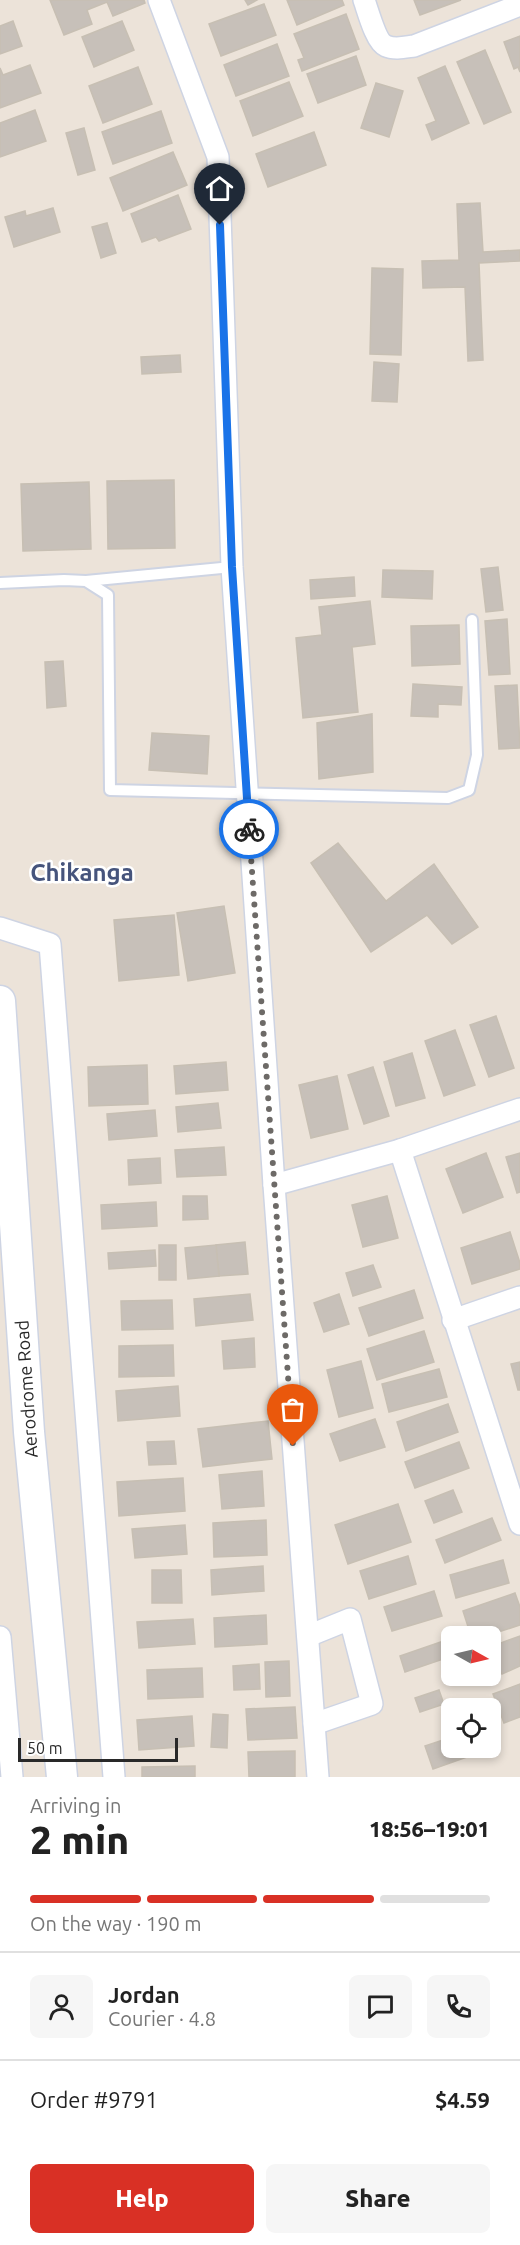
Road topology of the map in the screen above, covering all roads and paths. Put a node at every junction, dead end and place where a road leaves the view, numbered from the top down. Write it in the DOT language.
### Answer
graph roads {
  1 [pos="159,0"];
  2 [pos="364,0"];
  3 [pos="520,4"];
  4 [pos="232,567"];
  5 [pos="86,581"];
  6 [pos="0,583"];
  7 [pos="472,620"];
  8 [pos="246,792"];
  9 [pos="0,928"];
  10 [pos="0,1001"];
  11 [pos="520,1109"];
  12 [pos="400,1150"];
  13 [pos="274,1185"];
  14 [pos="520,1297"];
  15 [pos="453,1320"];
  16 [pos="520,1524"];
  17 [pos="308,1636"];
  18 [pos="0,1637"];
  19 [pos="314,1724"];
  20 [pos="12,1777"];
  21 [pos="62,1777"];
  22 [pos="114,1777"];
  23 [pos="318,1777"];
  1 -- 4 [label="street"];
  2 -- 3 [label="street"];
  4 -- 5 [label="lane"];
  4 -- 8 [label="street"];
  5 -- 6 [label="lane"];
  5 -- 8 [label="lane"];
  7 -- 8 [label="lane"];
  8 -- 13 [label="street"];
  9 -- 22 [label="street"];
  10 -- 21 [label="street, Aerodrome Road"];
  11 -- 12 [label="street"];
  12 -- 13 [label="street"];
  12 -- 15 [label="street"];
  13 -- 17 [label="street"];
  14 -- 15 [label="street"];
  15 -- 16 [label="street"];
  17 -- 19 [label="street"];
  17 -- 19 [label="street"];
  18 -- 20 [label="street"];
  19 -- 23 [label="street"];
}
